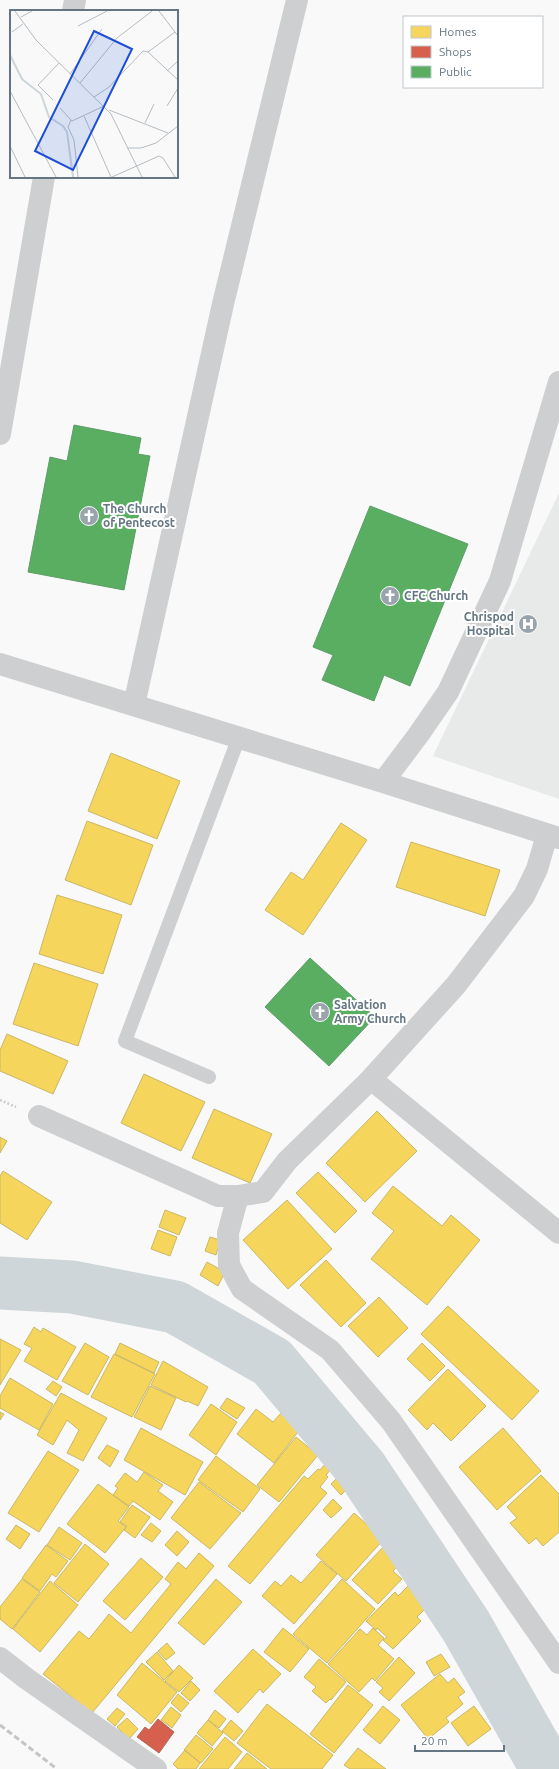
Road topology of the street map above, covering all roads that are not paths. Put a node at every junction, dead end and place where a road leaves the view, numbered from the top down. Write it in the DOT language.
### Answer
graph roads {
  1 [pos="75,0"];
  2 [pos="297,0"];
  3 [pos="73,10"];
  4 [pos="44,178"];
  5 [pos="559,382"];
  6 [pos="0,434"];
  7 [pos="0,664"];
  8 [pos="134,705"];
  9 [pos="239,737"];
  10 [pos="383,782"];
  11 [pos="553,837"];
  12 [pos="209,1077"];
  13 [pos="372,1079"];
  14 [pos="39,1116"];
  15 [pos="238,1196"];
  16 [pos="559,1233"];
  17 [pos="0,1658"];
  18 [pos="559,1663"];
  19 [pos="156,1769"];
  1 -- 3 [label="street"];
  2 -- 8 [label="street"];
  4 -- 6 [label="street"];
  5 -- 10 [label="street"];
  7 -- 8 [label="street"];
  8 -- 9 [label="street"];
  9 -- 10 [label="street"];
  9 -- 12 [label="lane"];
  10 -- 11 [label="street"];
  11 -- 13 [label="street"];
  13 -- 15 [label="street"];
  13 -- 16 [label="street"];
  14 -- 15 [label="street"];
  15 -- 18 [label="street"];
  17 -- 19 [label="street"];
}
